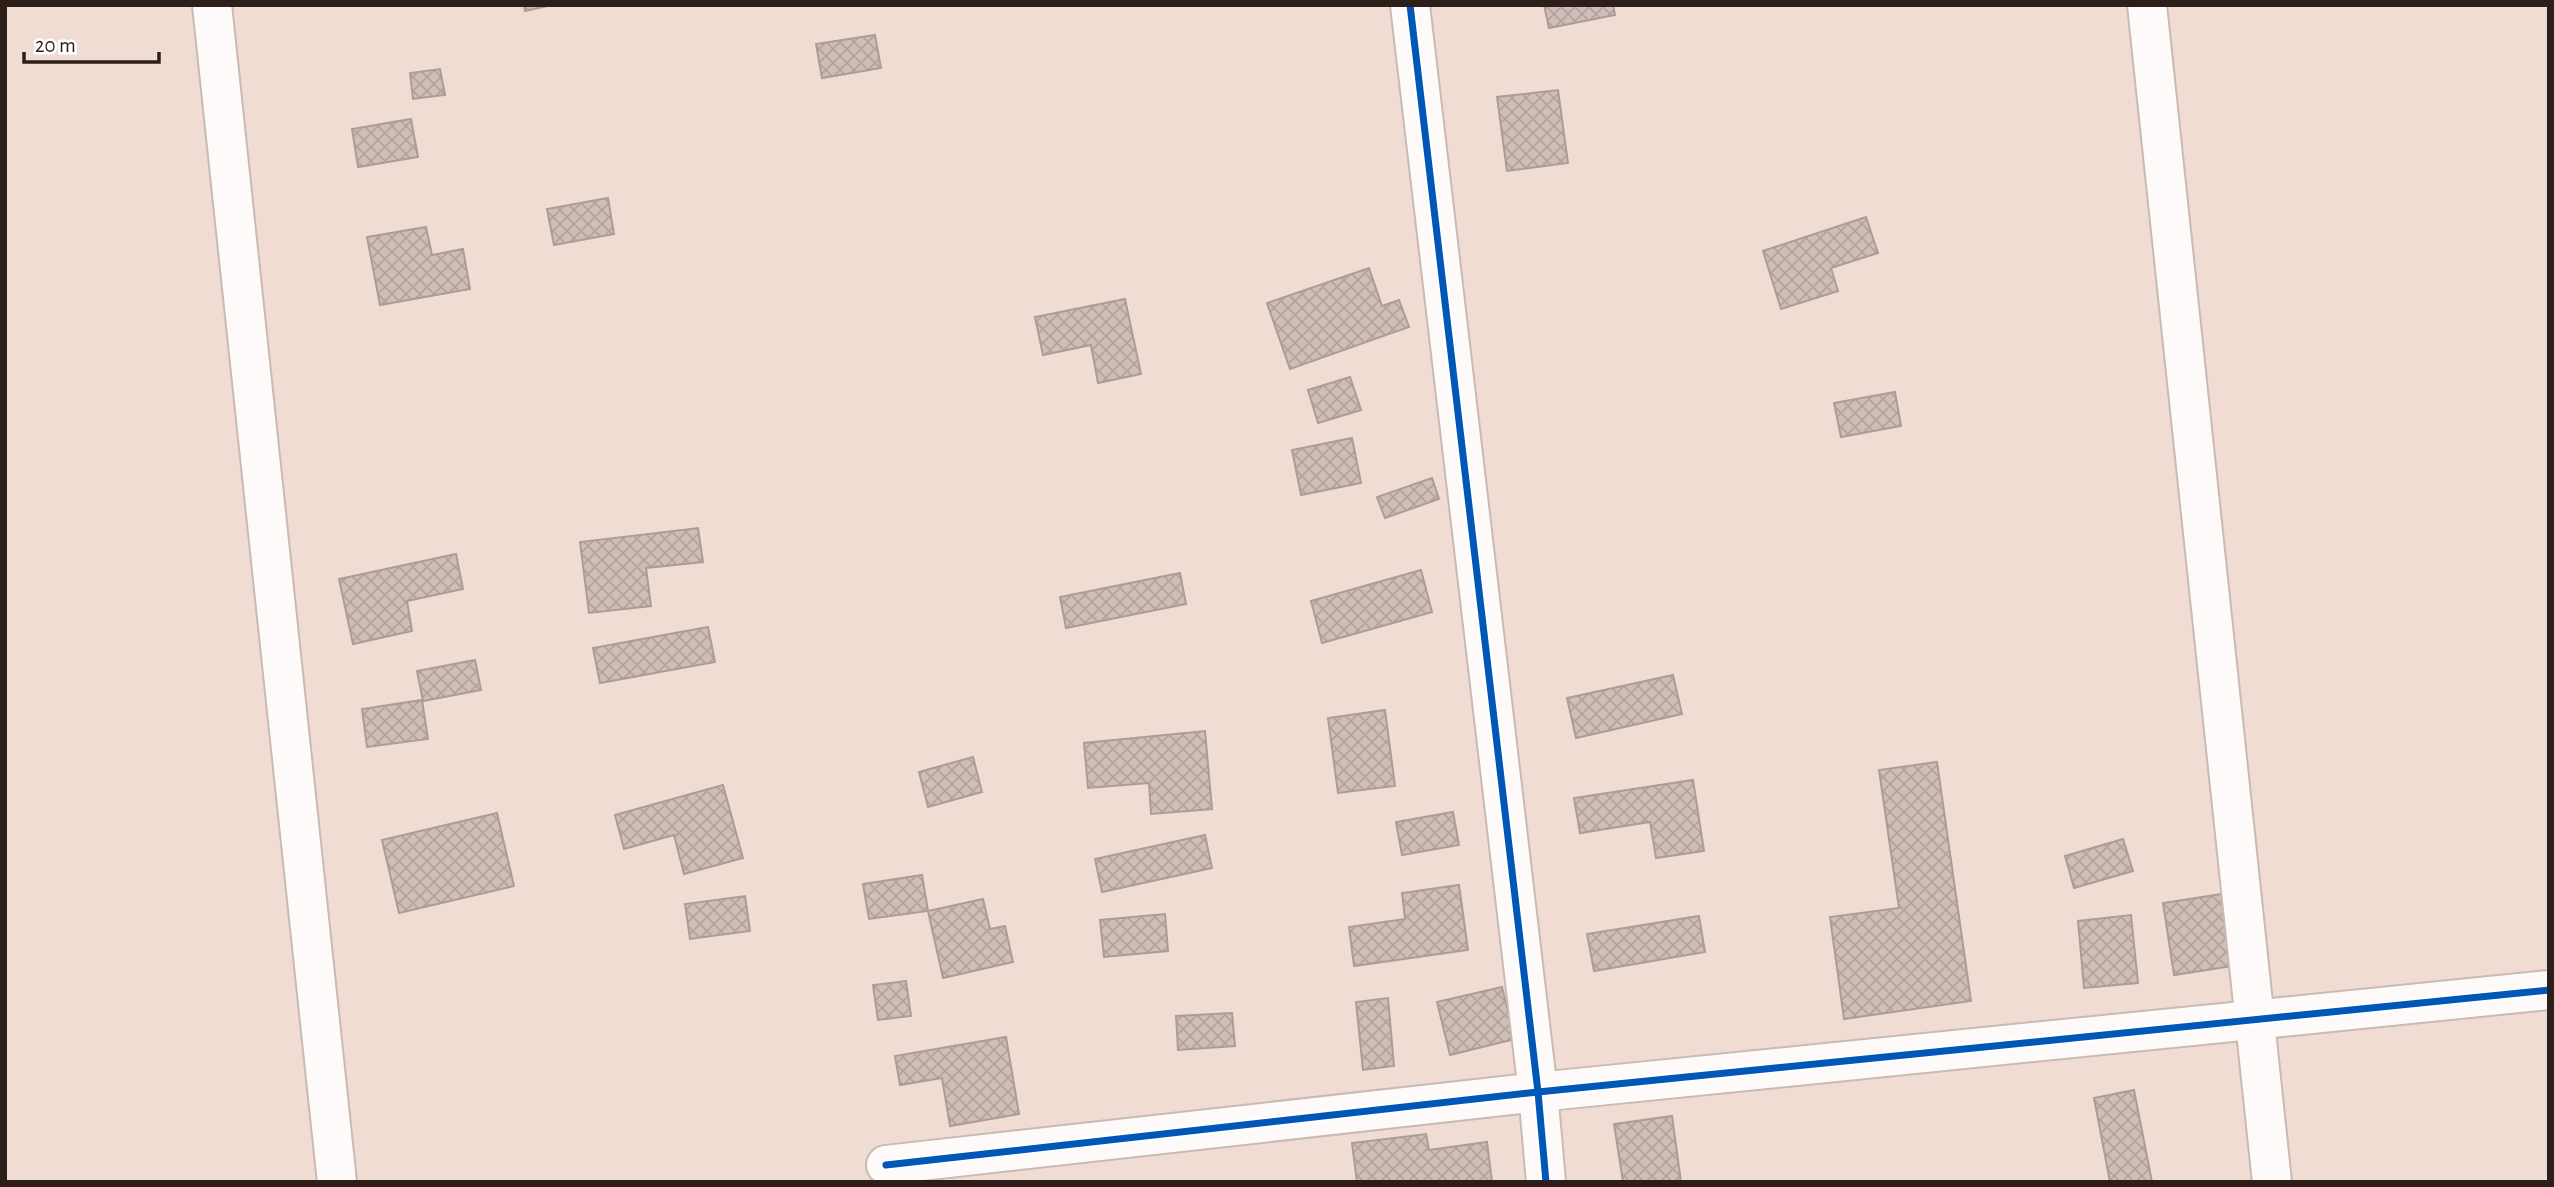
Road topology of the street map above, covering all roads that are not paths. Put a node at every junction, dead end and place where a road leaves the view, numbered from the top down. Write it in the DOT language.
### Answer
graph roads {
  1 [pos="212,5"];
  2 [pos="1410,5"];
  3 [pos="2147,5"];
  4 [pos="2549,990"];
  5 [pos="2254,1019"];
  6 [pos="1538,1092"];
  7 [pos="886,1165"];
  8 [pos="337,1182"];
  9 [pos="1546,1182"];
  10 [pos="2272,1182"];
  1 -- 8 [label="street"];
  2 -- 6 [label="street"];
  3 -- 5 [label="street"];
  4 -- 5 [label="street"];
  5 -- 6 [label="street"];
  5 -- 10 [label="street"];
  6 -- 7 [label="street"];
  6 -- 9 [label="street"];
}
